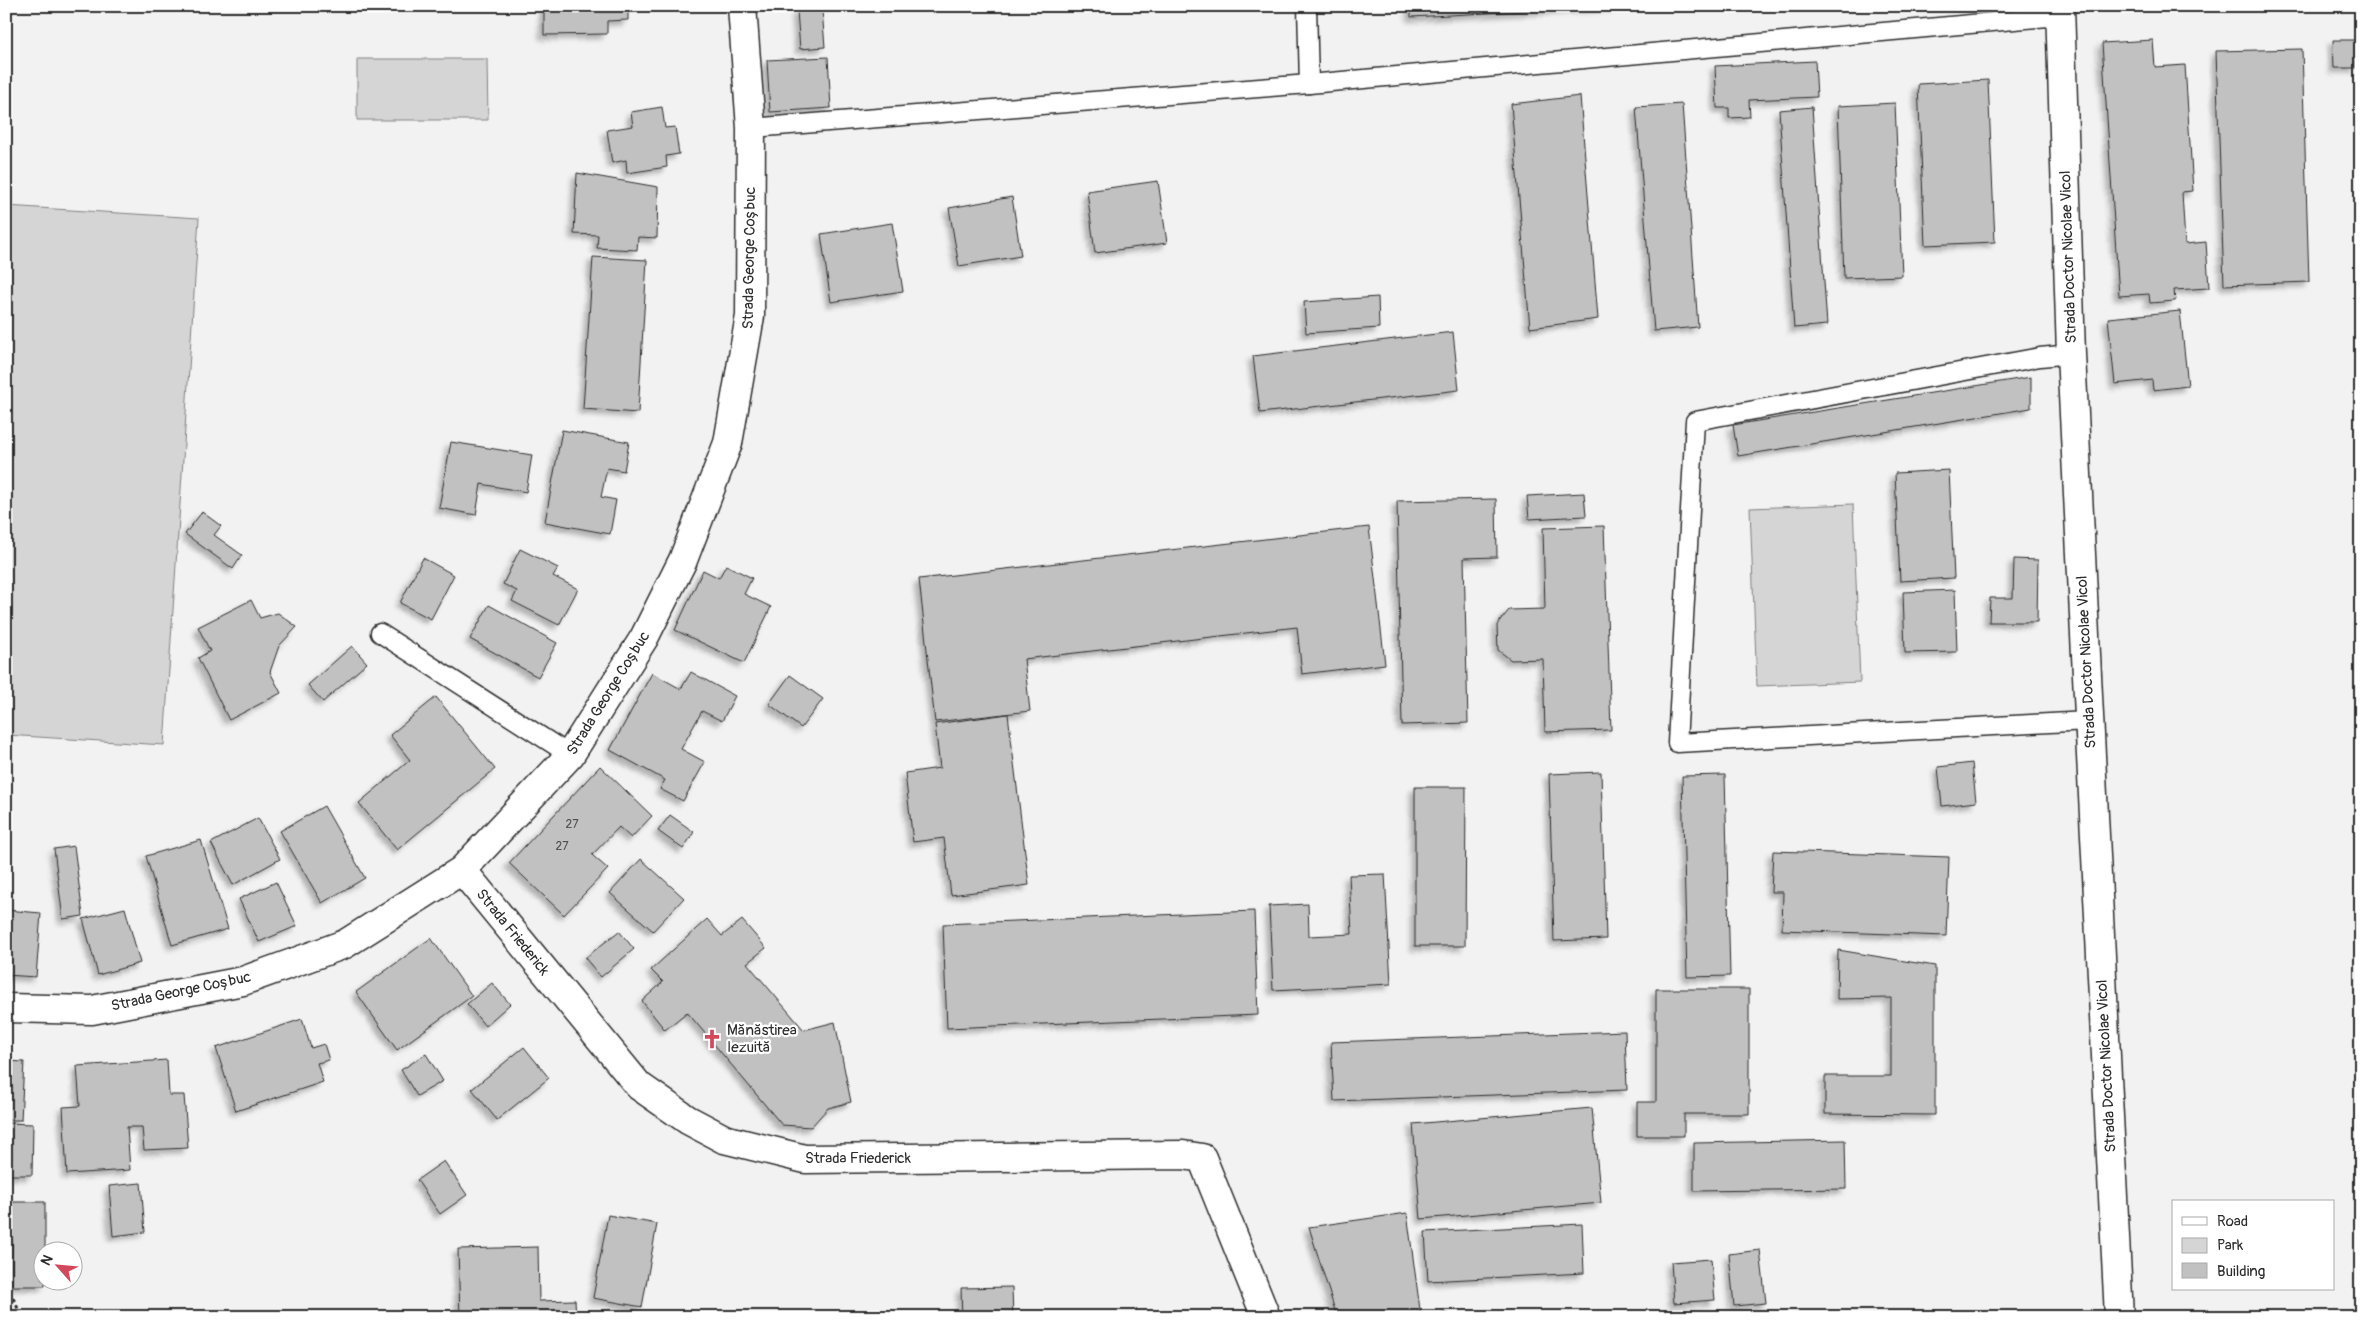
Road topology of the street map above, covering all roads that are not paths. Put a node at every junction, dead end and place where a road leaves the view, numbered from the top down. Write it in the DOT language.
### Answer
graph roads {
  1 [pos="742,6"];
  2 [pos="1307,6"];
  3 [pos="2060,11"];
  4 [pos="1308,84"];
  5 [pos="751,128"];
  6 [pos="2071,354"];
  7 [pos="380,632"];
  8 [pos="2088,720"];
  9 [pos="570,755"];
  10 [pos="462,870"];
  11 [pos="6,1008"];
  12 [pos="1266,1317"];
  13 [pos="2119,1317"];
  1 -- 5 [label="street, Strada George Coșbuc"];
  2 -- 4 [label="lane"];
  3 -- 4 [label="lane"];
  3 -- 6 [label="street, Strada Doctor Nicolae Vicol"];
  4 -- 5 [label="lane"];
  5 -- 9 [label="street, Strada George Coșbuc"];
  6 -- 8 [label="street, Strada Doctor Nicolae Vicol"];
  6 -- 8 [label="lane"];
  7 -- 9 [label="lane"];
  8 -- 13 [label="street, Strada Doctor Nicolae Vicol"];
  9 -- 10 [label="street, Strada George Coșbuc"];
  10 -- 11 [label="street, Strada George Coșbuc"];
  10 -- 12 [label="street, Strada Friederick"];
}
